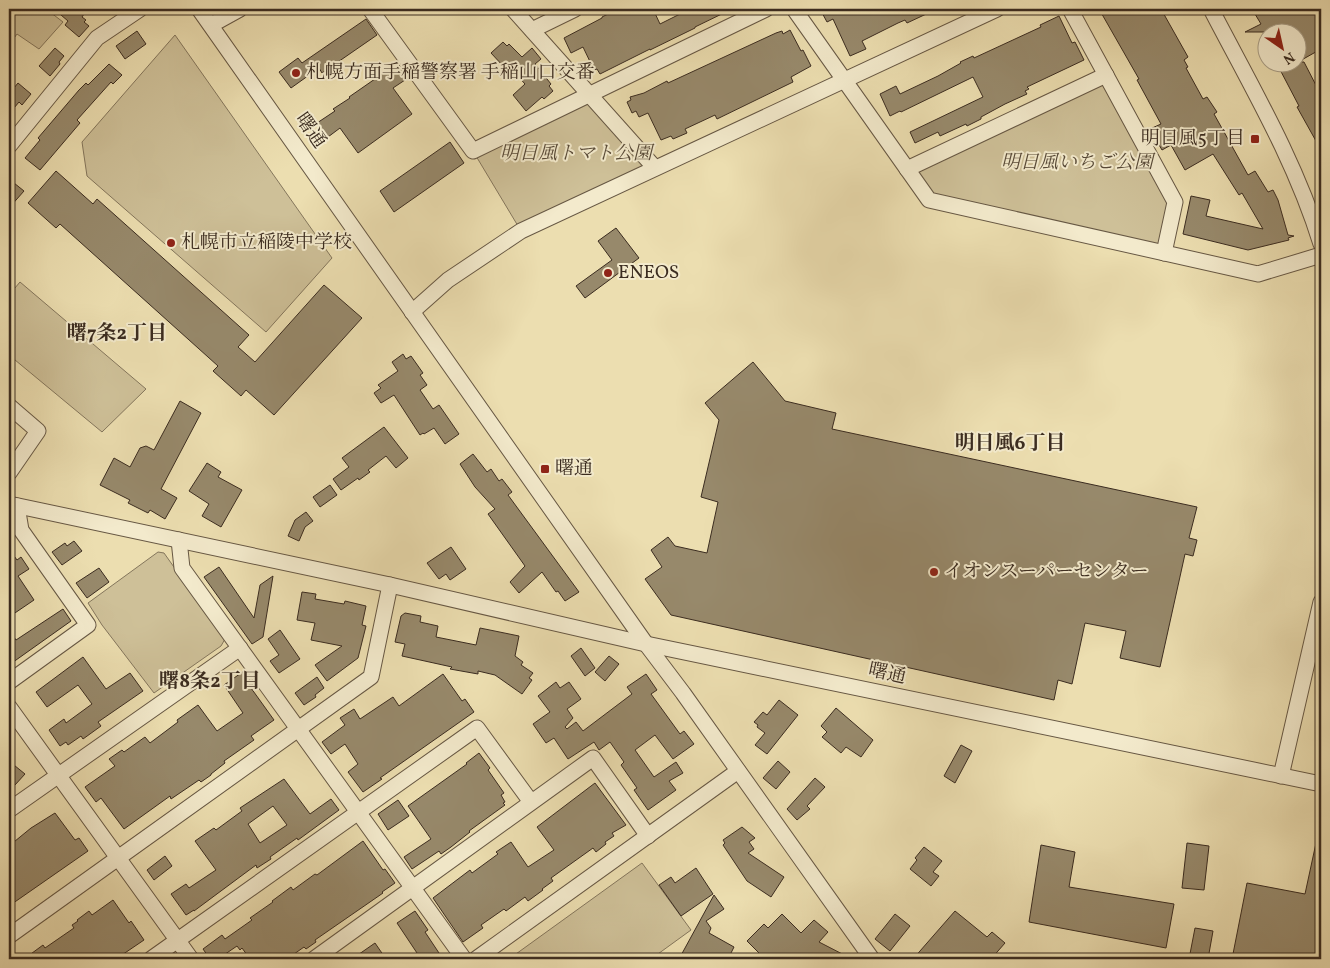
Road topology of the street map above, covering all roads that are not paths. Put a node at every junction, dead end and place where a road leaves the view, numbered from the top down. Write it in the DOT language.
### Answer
graph roads {
  1 [pos="140,9"];
  2 [pos="199,9"];
  3 [pos="240,9"];
  4 [pos="370,9"];
  5 [pos="513,9"];
  6 [pos="575,9"];
  7 [pos="766,9"];
  8 [pos="794,9"];
  9 [pos="997,9"];
  10 [pos="1070,9"];
  11 [pos="1210,9"];
  12 [pos="211,25"];
  13 [pos="532,30"];
  14 [pos="1106,75"];
  15 [pos="844,80"];
  16 [pos="590,95"];
  17 [pos="9,146"];
  18 [pos="656,168"];
  19 [pos="907,169"];
  20 [pos="1321,244"];
  21 [pos="1164,253"];
  22 [pos="1321,255"];
  23 [pos="412,312"];
  24 [pos="9,406"];
  25 [pos="9,473"];
  26 [pos="13,505"];
  27 [pos="179,540"];
  28 [pos="390,585"];
  29 [pos="1321,602"];
  30 [pos="1318,637"];
  31 [pos="646,644"];
  32 [pos="240,648"];
  33 [pos="9,682"];
  34 [pos="9,707"];
  35 [pos="298,729"];
  36 [pos="738,771"];
  37 [pos="58,775"];
  38 [pos="1282,776"];
  39 [pos="1321,784"];
  40 [pos="531,802"];
  41 [pos="9,810"];
  42 [pos="358,812"];
  43 [pos="648,836"];
  44 [pos="118,858"];
  45 [pos="413,888"];
  46 [pos="9,936"];
  47 [pos="177,940"];
  48 [pos="151,959"];
  49 [pos="191,959"];
  50 [pos="314,959"];
  51 [pos="464,959"];
  52 [pos="476,959"];
  53 [pos="872,959"];
  1 -- 17 [label="street"];
  2 -- 12 [label="street, 曙通"];
  3 -- 12 [label="street"];
  4 -- 16 [label="street"];
  5 -- 13 [label="street"];
  6 -- 13 [label="street"];
  7 -- 16 [label="street"];
  8 -- 15 [label="street"];
  9 -- 15 [label="street"];
  10 -- 14 [label="street"];
  11 -- 20 [label="street"];
  12 -- 23 [label="street, 曙通"];
  13 -- 16 [label="street"];
  14 -- 19 [label="street"];
  14 -- 21 [label="street"];
  15 -- 18 [label="street"];
  15 -- 19 [label="street"];
  16 -- 18 [label="street"];
  18 -- 23 [label="street"];
  19 -- 21 [label="street"];
  21 -- 22 [label="street"];
  23 -- 31 [label="street, 曙通"];
  24 -- 25 [label="street"];
  26 -- 27 [label="street"];
  26 -- 33 [label="street"];
  27 -- 28 [label="street"];
  27 -- 32 [label="street"];
  28 -- 31 [label="street"];
  28 -- 35 [label="street"];
  29 -- 30 [label="street"];
  30 -- 38 [label="street"];
  31 -- 36 [label="street"];
  31 -- 38 [label="street, 曙通"];
  32 -- 35 [label="street"];
  32 -- 37 [label="street"];
  34 -- 37 [label="street"];
  35 -- 42 [label="street"];
  35 -- 44 [label="street"];
  36 -- 43 [label="street"];
  36 -- 53 [label="street"];
  37 -- 41 [label="street"];
  37 -- 44 [label="street"];
  38 -- 39 [label="street, 曙通"];
  40 -- 42 [label="street"];
  40 -- 43 [label="street"];
  40 -- 45 [label="street"];
  42 -- 45 [label="street"];
  42 -- 47 [label="street"];
  43 -- 52 [label="street"];
  44 -- 46 [label="street"];
  44 -- 47 [label="street"];
  45 -- 50 [label="street"];
  45 -- 51 [label="street"];
  47 -- 48 [label="street"];
  47 -- 49 [label="street"];
}
